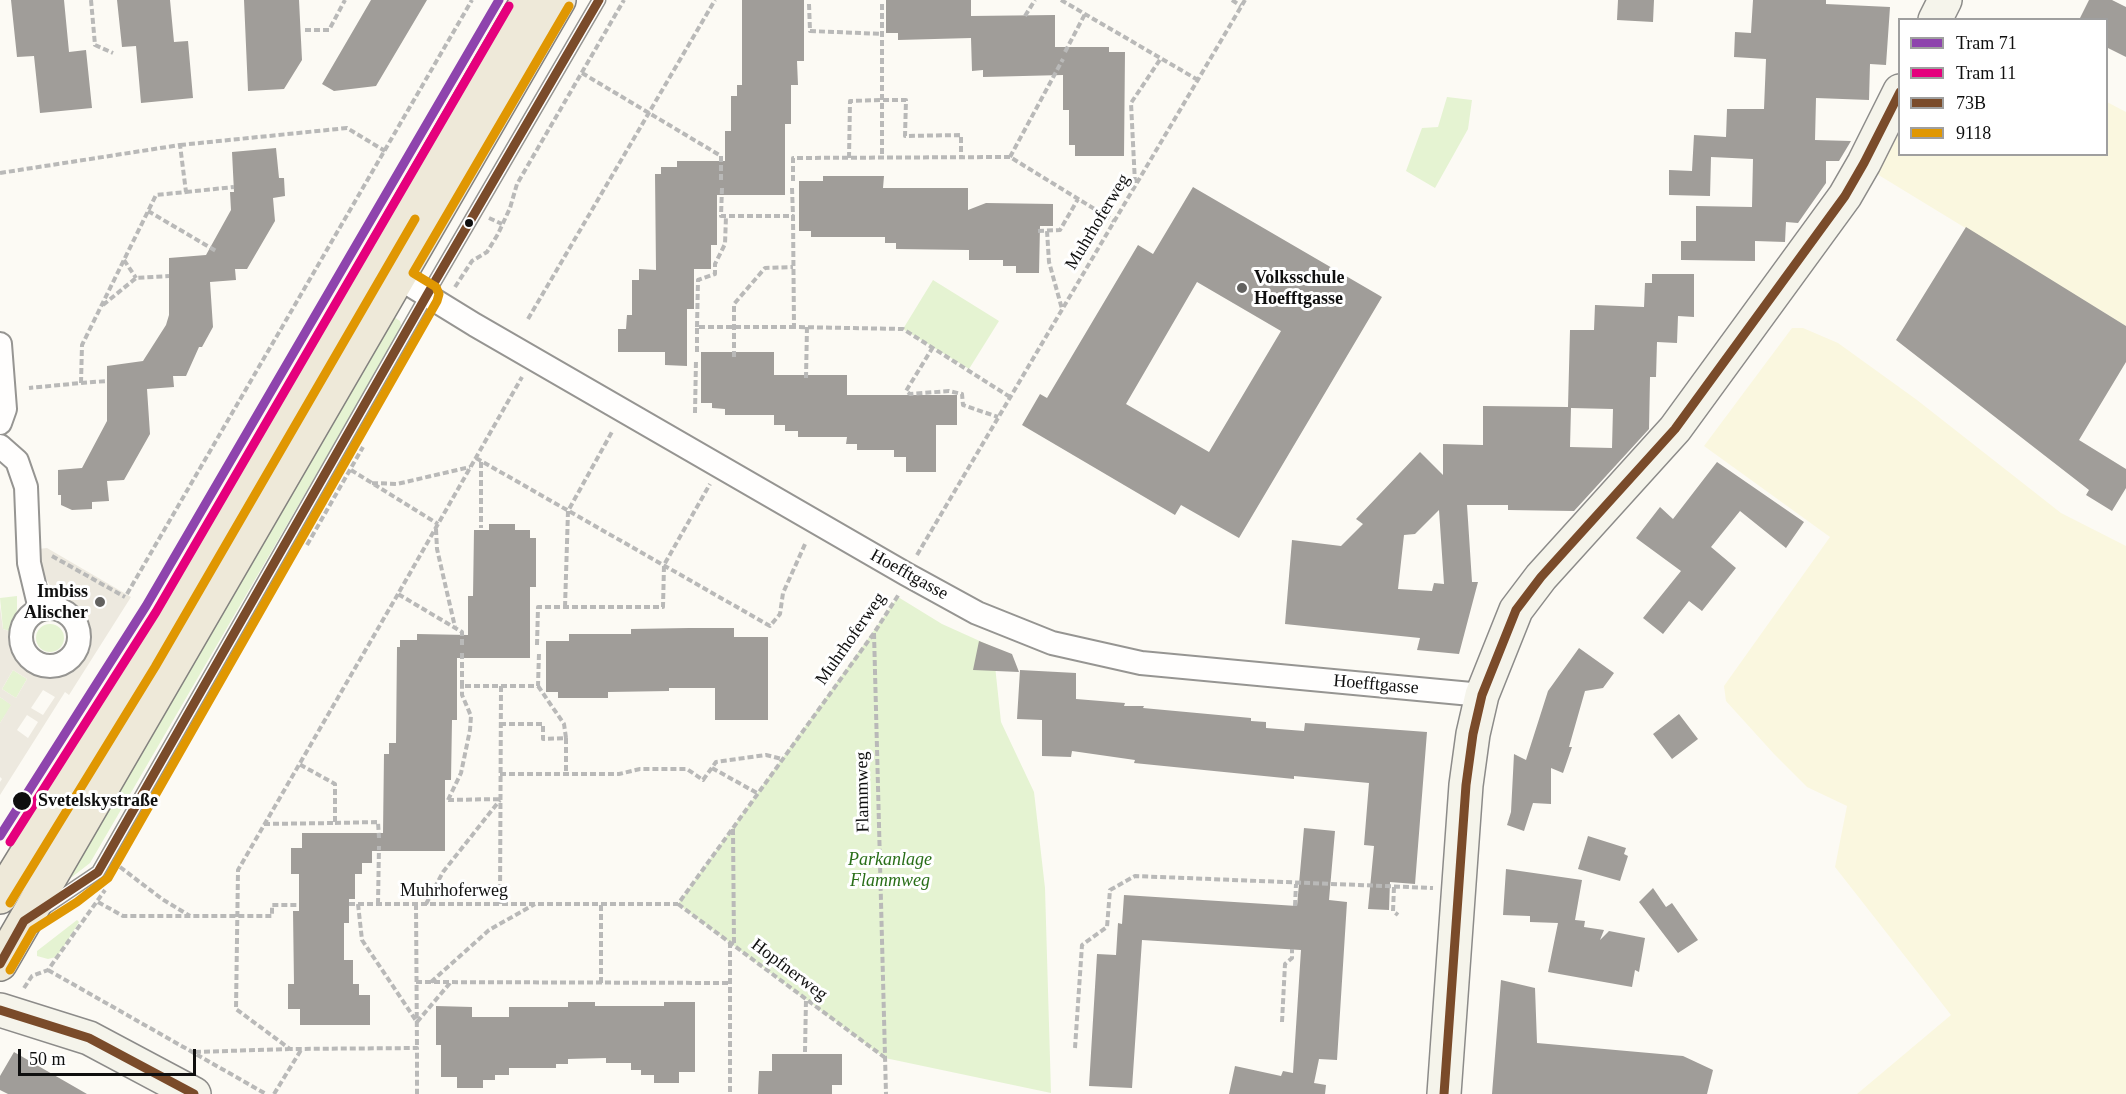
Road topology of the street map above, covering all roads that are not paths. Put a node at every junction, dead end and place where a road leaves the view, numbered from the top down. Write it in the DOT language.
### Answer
graph roads {
  1 [pos="528,0"];
  2 [pos="559,0"];
  3 [pos="599,0"];
  4 [pos="1945,0"];
  5 [pos="1936,18"];
  6 [pos="1898,93"];
  7 [pos="398,277"];
  8 [pos="427,295"];
  9 [pos="0,344"];
  10 [pos="0,423"];
  11 [pos="0,446"];
  12 [pos="40,609"];
  13 [pos="1482,695"];
  14 [pos="0,897"];
  15 [pos="24,921"];
  16 [pos="0,964"];
  17 [pos="0,1011"];
  18 [pos="194,1094"];
  19 [pos="1444,1094"];
  1 -- 14 [label="main road"];
  2 -- 7 [label="main road"];
  3 -- 8 [label="lane"];
  4 -- 5 [label="street"];
  6 -- 13 [label="street"];
  7 -- 8 [label="street, Hoefftgasse"];
  7 -- 15 [label="main road"];
  8 -- 13 [label="street, Hoefftgasse"];
  8 -- 15 [label="lane"];
  9 -- 10 [label="street"];
  11 -- 12 [label="street"];
  13 -- 19 [label="street"];
  15 -- 16 [label="main road"];
  17 -- 18 [label="street"];
}
